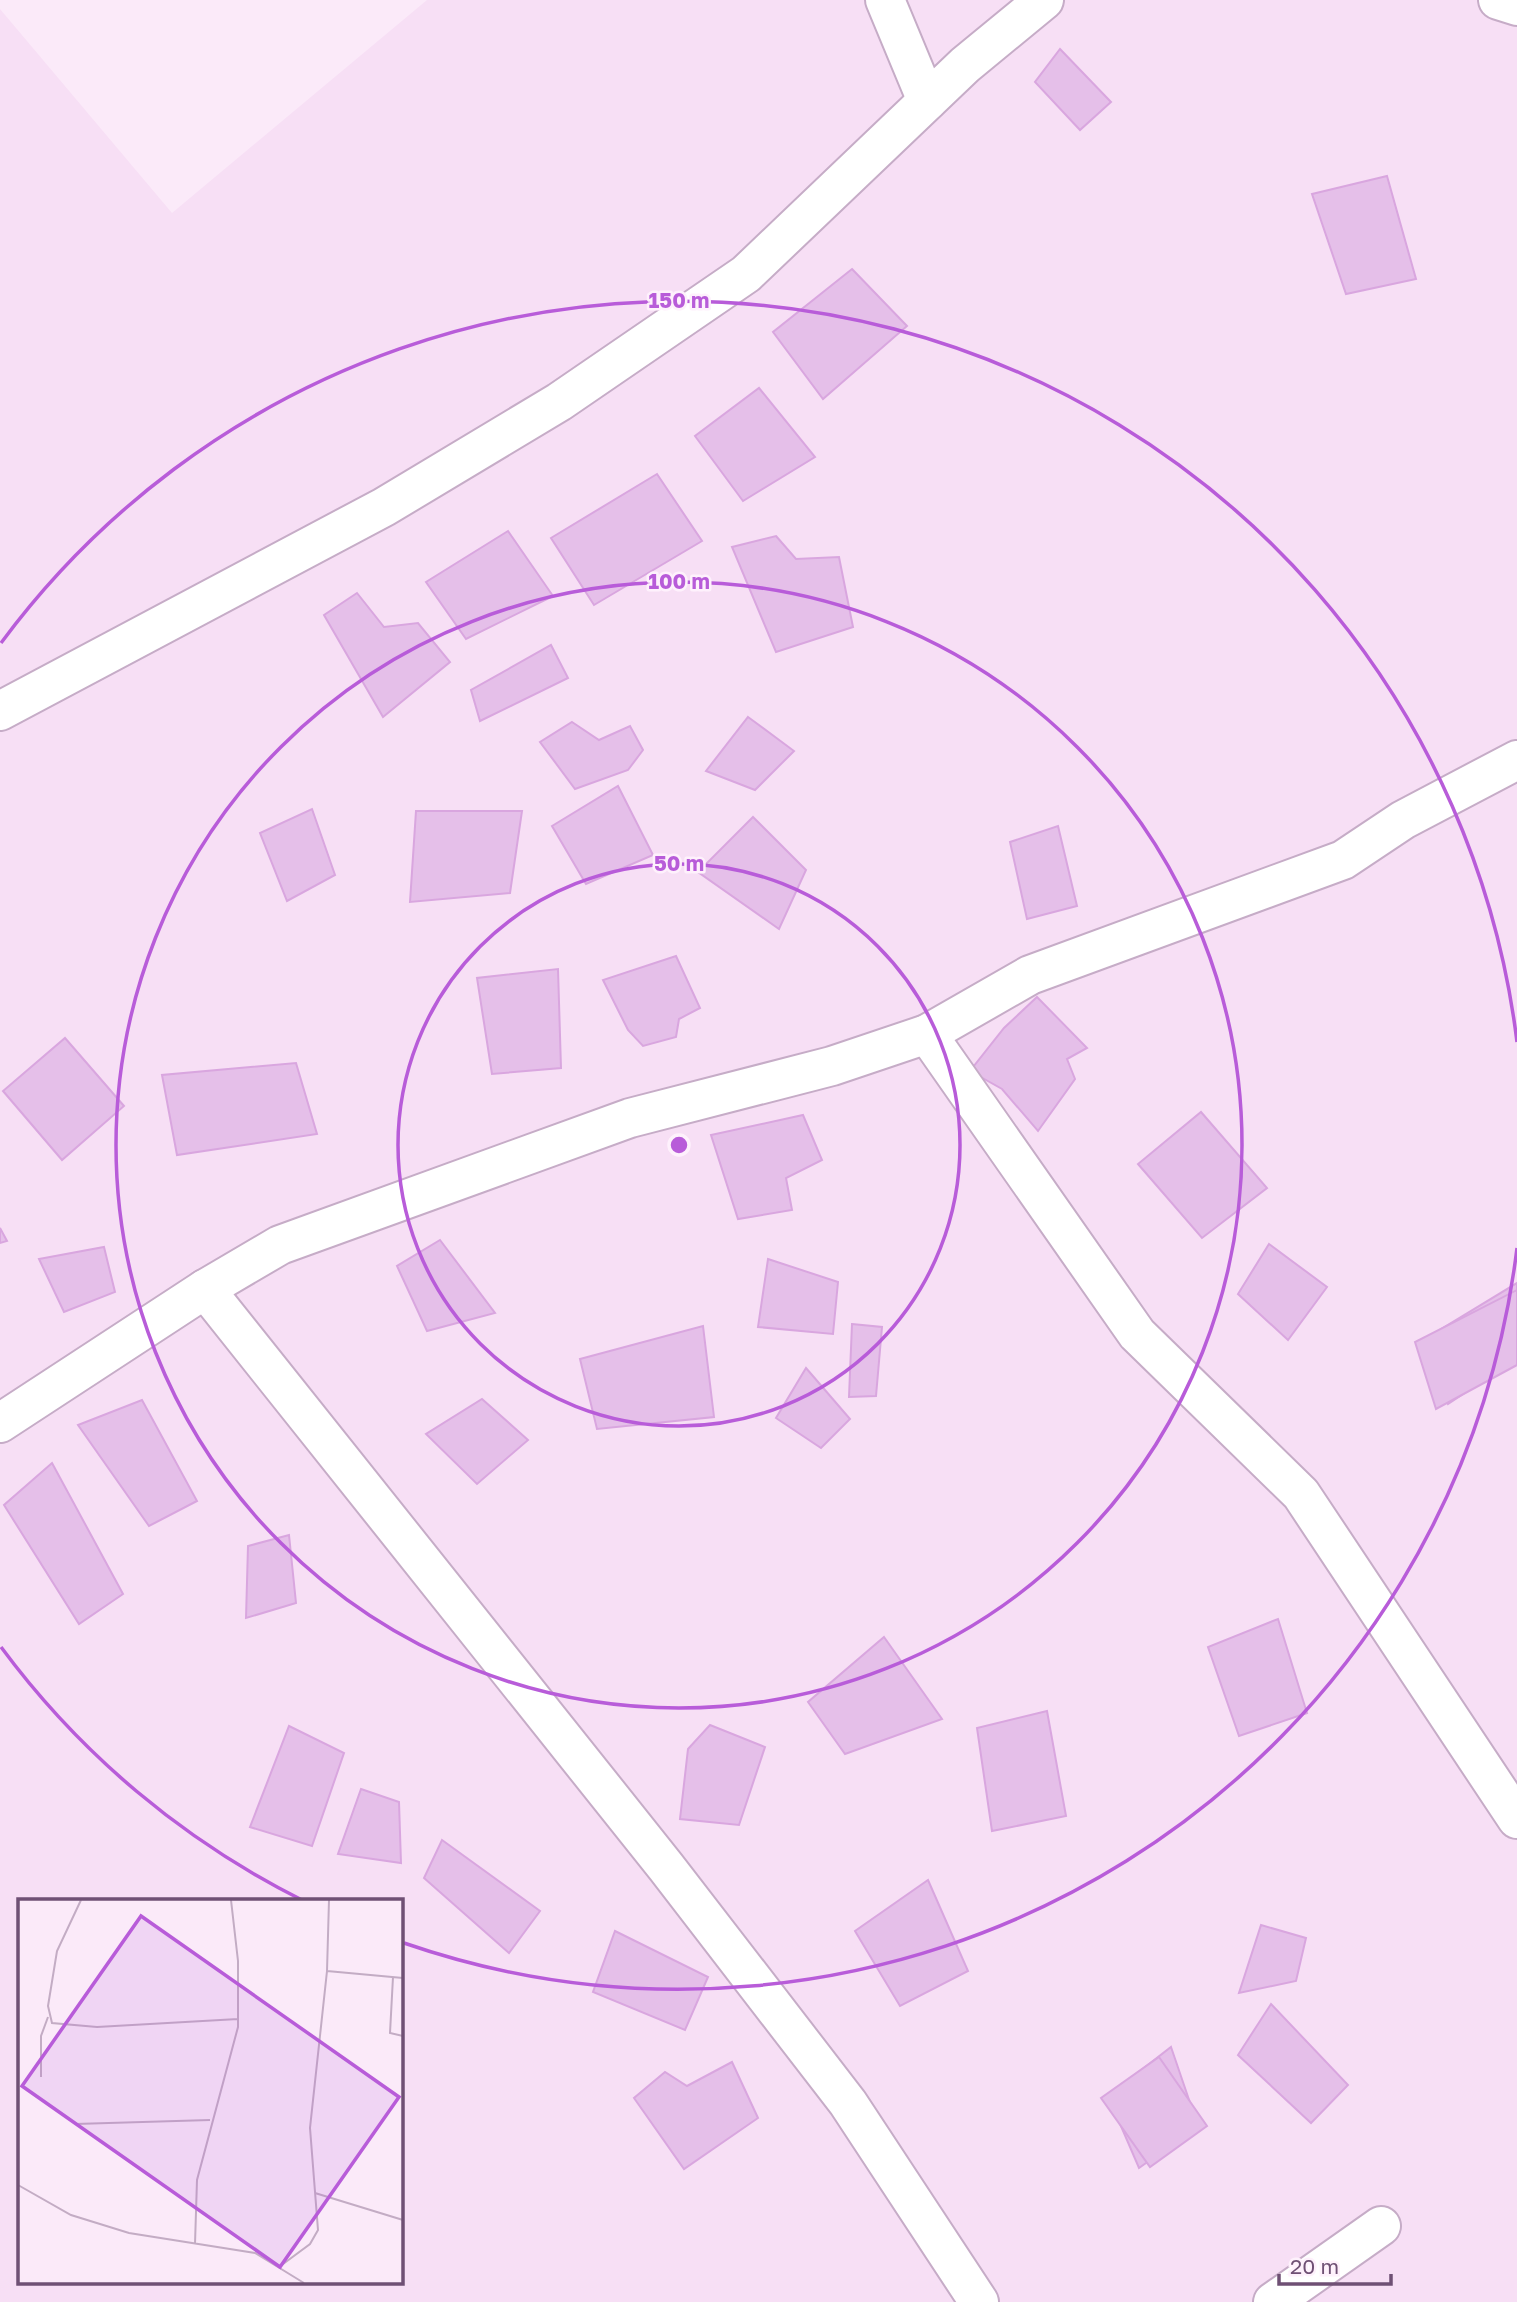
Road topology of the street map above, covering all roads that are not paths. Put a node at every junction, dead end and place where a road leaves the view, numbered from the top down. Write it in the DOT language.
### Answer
graph roads {
  1 [pos="885,0"];
  2 [pos="1044,0"];
  3 [pos="1498,0"];
  4 [pos="1517,6"];
  5 [pos="927,101"];
  6 [pos="0,711"];
  7 [pos="1517,760"];
  8 [pos="927,1034"];
  9 [pos="205,1289"];
  10 [pos="0,1423"];
  11 [pos="1517,1819"];
  12 [pos="1381,2226"];
  13 [pos="979,2302"];
  14 [pos="1273,2302"];
  1 -- 5 [label="street"];
  2 -- 5 [label="street"];
  3 -- 4 [label="street"];
  5 -- 6 [label="street"];
  7 -- 8 [label="street"];
  8 -- 9 [label="street"];
  8 -- 11 [label="street"];
  9 -- 10 [label="street"];
  9 -- 13 [label="street"];
  12 -- 14 [label="street"];
}
